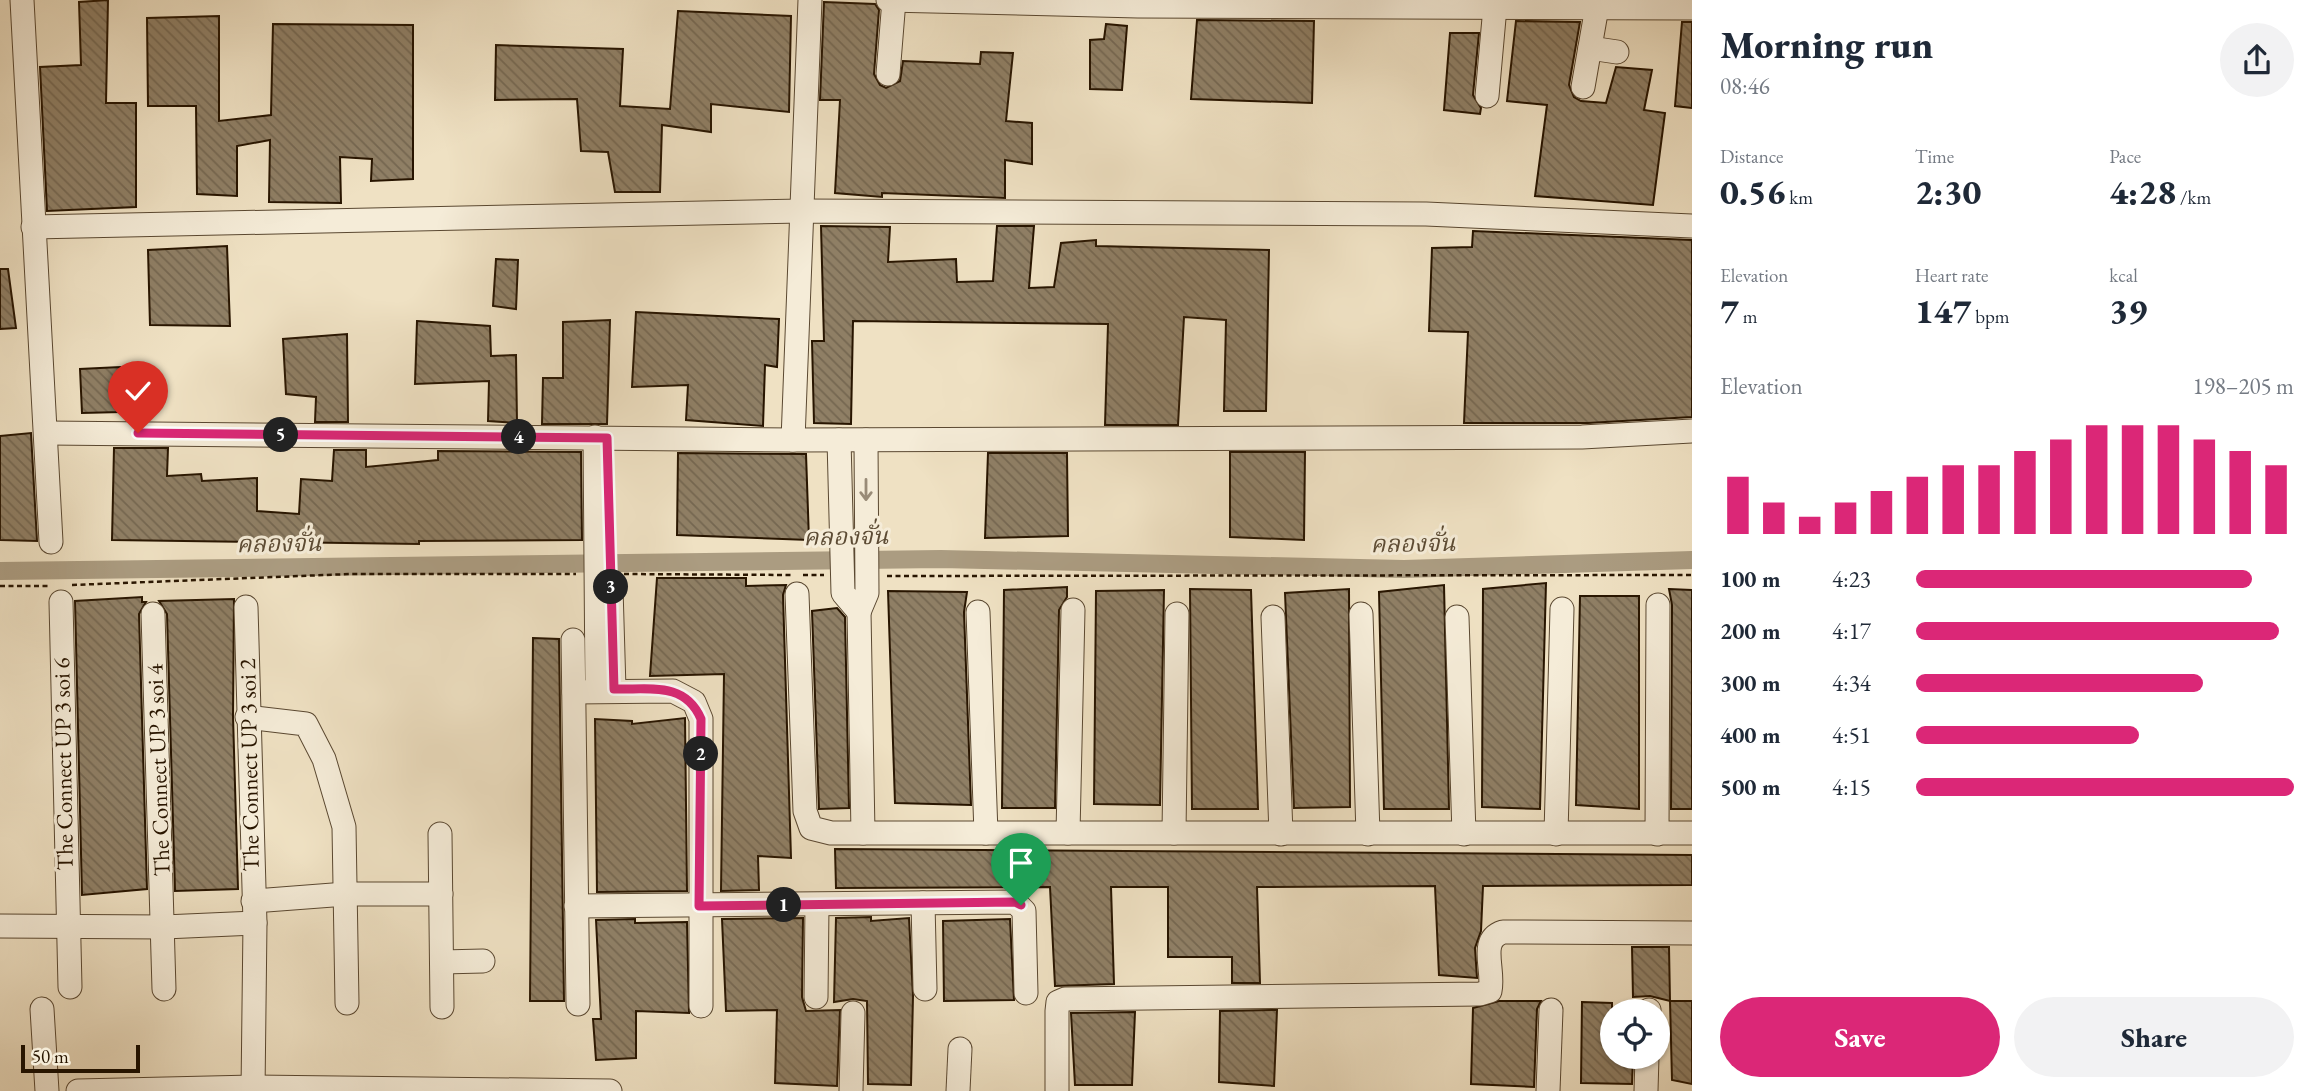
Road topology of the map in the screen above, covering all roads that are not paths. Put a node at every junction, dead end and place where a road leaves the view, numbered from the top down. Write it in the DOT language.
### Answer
graph roads {
  1 [pos="22,0"];
  2 [pos="810,0"];
  3 [pos="888,0"];
  4 [pos="894,0"];
  5 [pos="1384,4"];
  6 [pos="1495,7"];
  7 [pos="1597,7"];
  8 [pos="1692,8"];
  9 [pos="1590,47"];
  10 [pos="1617,52"];
  11 [pos="888,74"];
  12 [pos="1583,87"];
  13 [pos="1486,96"];
  14 [pos="802,211"];
  15 [pos="33,226"];
  16 [pos="1692,226"];
  17 [pos="1692,431"];
  18 [pos="47,433"];
  19 [pos="601,438"];
  20 [pos="793,440"];
  21 [pos="839,440"];
  22 [pos="866,440"];
  23 [pos="51,542"];
  24 [pos="797,594"];
  25 [pos="61,602"];
  26 [pos="1658,605"];
  27 [pos="246,607"];
  28 [pos="1562,609"];
  29 [pos="1073,610"];
  30 [pos="859,612"];
  31 [pos="978,612"];
  32 [pos="153,614"];
  33 [pos="1177,614"];
  34 [pos="1360,614"];
  35 [pos="1273,617"];
  36 [pos="1457,617"];
  37 [pos="573,640"];
  38 [pos="606,690"];
  39 [pos="574,692"];
  40 [pos="247,717"];
  41 [pos="863,833"];
  42 [pos="986,833"];
  43 [pos="1068,833"];
  44 [pos="1174,833"];
  45 [pos="1692,833"];
  46 [pos="440,834"];
  47 [pos="1281,834"];
  48 [pos="1368,834"];
  49 [pos="1464,834"];
  50 [pos="1556,834"];
  51 [pos="1657,834"];
  52 [pos="346,894"];
  53 [pos="441,894"];
  54 [pos="923,904"];
  55 [pos="817,905"];
  56 [pos="576,906"];
  57 [pos="699,906"];
  58 [pos="254,912"];
  59 [pos="66,925"];
  60 [pos="0,926"];
  61 [pos="164,927"];
  62 [pos="1692,933"];
  63 [pos="483,961"];
  64 [pos="442,962"];
  65 [pos="70,987"];
  66 [pos="164,989"];
  67 [pos="926,989"];
  68 [pos="1026,993"];
  69 [pos="816,997"];
  70 [pos="347,1003"];
  71 [pos="578,1004"];
  72 [pos="701,1006"];
  73 [pos="442,1007"];
  74 [pos="42,1009"];
  75 [pos="1551,1010"];
  76 [pos="853,1013"];
  77 [pos="960,1049"];
  78 [pos="1647,1069"];
  79 [pos="253,1089"];
  80 [pos="410,1090"];
  81 [pos="47,1091"];
  82 [pos="78,1091"];
  83 [pos="584,1091"];
  84 [pos="610,1091"];
  85 [pos="851,1091"];
  86 [pos="958,1091"];
  87 [pos="1057,1091"];
  88 [pos="1548,1091"];
  89 [pos="1646,1091"];
  1 -- 15 [label="street"];
  2 -- 14 [label="street"];
  3 -- 4 [label="street"];
  4 -- 5 [label="street"];
  4 -- 11 [label="street"];
  5 -- 6 [label="street"];
  6 -- 7 [label="street"];
  6 -- 13 [label="street"];
  7 -- 8 [label="street"];
  7 -- 9 [label="street"];
  9 -- 10 [label="street"];
  9 -- 12 [label="street"];
  14 -- 15 [label="street"];
  14 -- 16 [label="street"];
  14 -- 20 [label="street"];
  15 -- 18 [label="street"];
  17 -- 22 [label="street"];
  18 -- 19 [label="street"];
  18 -- 23 [label="street"];
  19 -- 20 [label="street"];
  19 -- 38 [label="street"];
  20 -- 21 [label="street"];
  21 -- 22 [label="street"];
  21 -- 30 [label="street"];
  22 -- 30 [label="street, one-way"];
  24 -- 41 [label="street"];
  25 -- 59 [label="street, The Connect UP 3 soi 6"];
  26 -- 51 [label="street"];
  27 -- 40 [label="street, The Connect UP 3 soi 2"];
  28 -- 50 [label="street"];
  29 -- 43 [label="street"];
  30 -- 41 [label="street"];
  31 -- 42 [label="street"];
  32 -- 61 [label="street, The Connect UP 3 soi 4"];
  33 -- 44 [label="street"];
  34 -- 48 [label="street"];
  35 -- 47 [label="street"];
  36 -- 49 [label="street"];
  37 -- 39 [label="street"];
  38 -- 39 [label="street"];
  38 -- 57 [label="street"];
  39 -- 56 [label="street"];
  40 -- 52 [label="street"];
  40 -- 58 [label="street, The Connect UP 3 soi 2"];
  41 -- 42 [label="street"];
  42 -- 43 [label="street"];
  43 -- 44 [label="street"];
  44 -- 47 [label="street"];
  45 -- 51 [label="street"];
  46 -- 53 [label="street"];
  47 -- 48 [label="street"];
  48 -- 49 [label="street"];
  49 -- 50 [label="street"];
  50 -- 51 [label="street"];
  52 -- 53 [label="street"];
  52 -- 58 [label="street"];
  52 -- 70 [label="street"];
  53 -- 64 [label="street"];
  54 -- 55 [label="street"];
  54 -- 67 [label="street"];
  54 -- 68 [label="street"];
  55 -- 57 [label="street"];
  55 -- 69 [label="street"];
  56 -- 57 [label="street"];
  56 -- 71 [label="street"];
  57 -- 72 [label="street"];
  58 -- 61 [label="street"];
  58 -- 79 [label="street, The Connect UP 3 soi 2"];
  59 -- 60 [label="street"];
  59 -- 61 [label="street"];
  59 -- 65 [label="street, The Connect UP 3 soi 6"];
  61 -- 66 [label="street, The Connect UP 3 soi 4"];
  62 -- 87 [label="street"];
  63 -- 64 [label="street"];
  64 -- 73 [label="street"];
  74 -- 81 [label="street"];
  75 -- 88 [label="street"];
  76 -- 85 [label="street"];
  77 -- 86 [label="street"];
  78 -- 89 [label="street"];
  79 -- 80 [label="street"];
  79 -- 82 [label="street"];
  80 -- 83 [label="street"];
  83 -- 84 [label="street"];
}
